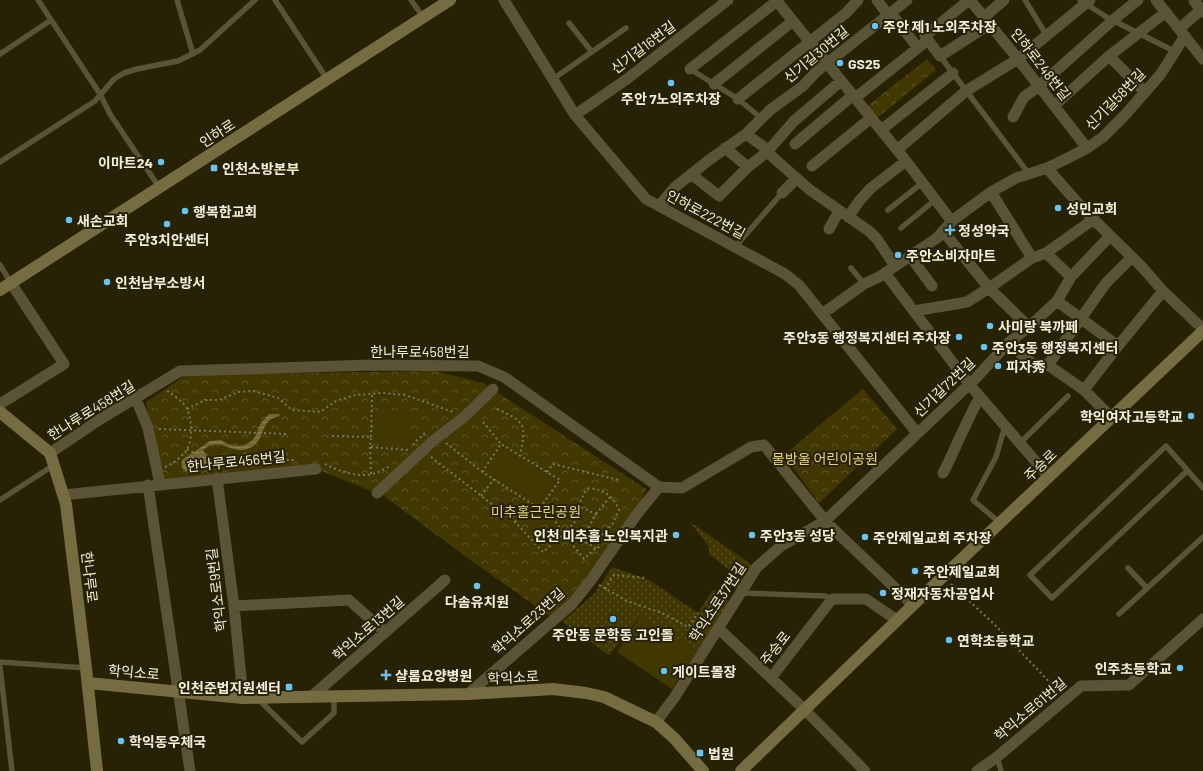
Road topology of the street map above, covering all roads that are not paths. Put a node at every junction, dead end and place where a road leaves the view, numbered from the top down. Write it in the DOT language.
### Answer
graph roads {
  1 [pos="38,0"];
  2 [pos="177,0"];
  3 [pos="255,0"];
  4 [pos="275,0"];
  5 [pos="411,0"];
  6 [pos="450,0"];
  7 [pos="504,0"];
  8 [pos="728,0"];
  9 [pos="877,0"];
  10 [pos="907,0"];
  11 [pos="969,0"];
  12 [pos="1004,0"];
  13 [pos="1025,0"];
  14 [pos="1138,0"];
  15 [pos="1156,0"];
  16 [pos="777,1"];
  17 [pos="856,1"];
  18 [pos="1085,1"];
  19 [pos="1201,8"];
  20 [pos="1166,12"];
  21 [pos="890,14"];
  22 [pos="423,17"];
  23 [pos="51,20"];
  24 [pos="987,20"];
  25 [pos="1113,20"];
  26 [pos="793,21"];
  27 [pos="570,24"];
  28 [pos="626,28"];
  29 [pos="1182,32"];
  30 [pos="1138,33"];
  31 [pos="1047,36"];
  32 [pos="928,40"];
  33 [pos="810,42"];
  34 [pos="918,48"];
  35 [pos="1174,51"];
  36 [pos="592,52"];
  37 [pos="0,54"];
  38 [pos="193,54"];
  39 [pos="940,56"];
  40 [pos="1109,56"];
  41 [pos="1018,59"];
  42 [pos="1203,59"];
  43 [pos="827,64"];
  44 [pos="690,69"];
  45 [pos="953,72"];
  46 [pos="327,79"];
  47 [pos="553,80"];
  48 [pos="842,81"];
  49 [pos="714,84"];
  50 [pos="1039,86"];
  51 [pos="966,91"];
  52 [pos="1145,92"];
  53 [pos="100,94"];
  54 [pos="854,96"];
  55 [pos="738,99"];
  56 [pos="1054,106"];
  57 [pos="574,115"];
  58 [pos="1013,117"];
  59 [pos="760,118"];
  60 [pos="871,118"];
  61 [pos="881,130"];
  62 [pos="746,134"];
  63 [pos="795,144"];
  64 [pos="725,148"];
  65 [pos="1087,148"];
  66 [pos="897,150"];
  67 [pos="767,152"];
  68 [pos="906,161"];
  69 [pos="0,162"];
  70 [pos="812,166"];
  71 [pos="748,167"];
  72 [pos="1047,168"];
  73 [pos="692,174"];
  74 [pos="1029,174"];
  75 [pos="797,178"];
  76 [pos="922,183"];
  77 [pos="159,187"];
  78 [pos="991,192"];
  79 [pos="782,193"];
  80 [pos="935,200"];
  81 [pos="659,206"];
  82 [pos="888,210"];
  83 [pos="844,214"];
  84 [pos="1094,219"];
  85 [pos="953,220"];
  86 [pos="901,228"];
  87 [pos="829,229"];
  88 [pos="943,231"];
  89 [pos="1110,236"];
  90 [pos="735,247"];
  91 [pos="1046,253"];
  92 [pos="910,256"];
  93 [pos="1132,257"];
  94 [pos="1032,258"];
  95 [pos="0,266"];
  96 [pos="895,266"];
  97 [pos="851,268"];
  98 [pos="885,273"];
  99 [pos="1071,277"];
  100 [pos="11,283"];
  101 [pos="864,284"];
  102 [pos="932,286"];
  103 [pos="989,288"];
  104 [pos="0,290"];
  105 [pos="1162,291"];
  106 [pos="1057,301"];
  107 [pos="914,311"];
  108 [pos="822,314"];
  109 [pos="1081,318"];
  110 [pos="1029,327"];
  111 [pos="1203,330"];
  112 [pos="1008,343"];
  113 [pos="1118,346"];
  114 [pos="1048,365"];
  115 [pos="969,384"];
  116 [pos="493,390"];
  117 [pos="1084,390"];
  118 [pos="1068,396"];
  119 [pos="980,397"];
  120 [pos="136,399"];
  121 [pos="0,404"];
  122 [pos="0,412"];
  123 [pos="1111,416"];
  124 [pos="1005,425"];
  125 [pos="917,433"];
  126 [pos="1020,443"];
  127 [pos="50,453"];
  128 [pos="55,465"];
  129 [pos="316,469"];
  130 [pos="1187,471"];
  131 [pos="943,473"];
  132 [pos="1049,477"];
  133 [pos="218,478"];
  134 [pos="160,484"];
  135 [pos="148,485"];
  136 [pos="658,487"];
  137 [pos="1203,488"];
  138 [pos="377,493"];
  139 [pos="63,495"];
  140 [pos="0,500"];
  141 [pos="825,520"];
  142 [pos="1000,523"];
  143 [pos="1203,537"];
  144 [pos="1128,568"];
  145 [pos="445,580"];
  146 [pos="1147,588"];
  147 [pos="740,593"];
  148 [pos="832,599"];
  149 [pos="913,605"];
  150 [pos="234,606"];
  151 [pos="1119,614"];
  152 [pos="1203,619"];
  153 [pos="897,620"];
  154 [pos="718,628"];
  155 [pos="385,632"];
  156 [pos="0,662"];
  157 [pos="0,667"];
  158 [pos="86,668"];
  159 [pos="771,678"];
  160 [pos="88,682"];
  161 [pos="178,691"];
  162 [pos="468,694"];
  163 [pos="334,696"];
  164 [pos="311,697"];
  165 [pos="243,698"];
  166 [pos="256,698"];
  167 [pos="805,710"];
  168 [pos="656,722"];
  169 [pos="997,757"];
  170 [pos="12,771"];
  171 [pos="97,771"];
  172 [pos="190,771"];
  173 [pos="703,771"];
  174 [pos="741,771"];
  175 [pos="865,771"];
  176 [pos="977,771"];
  177 [pos="1001,771"];
  1 -- 23 [label="lane"];
  2 -- 38 [label="lane"];
  3 -- 38 [label="lane"];
  4 -- 46 [label="lane"];
  5 -- 22 [label="lane"];
  6 -- 22 [label="street, 인하로"];
  7 -- 47 [label="street, 인하로222번길"];
  8 -- 57 [label="street, 신기길16번길"];
  9 -- 21 [label="street"];
  10 -- 21 [label="street, 신기길30번길"];
  11 -- 24 [label="street, 인하로248번길"];
  11 -- 32 [label="street"];
  12 -- 24 [label="street"];
  13 -- 31 [label="lane"];
  14 -- 25 [label="street"];
  15 -- 20 [label="street"];
  16 -- 26 [label="street"];
  16 -- 44 [label="street"];
  17 -- 33 [label="street"];
  18 -- 25 [label="lane"];
  18 -- 31 [label="street"];
  19 -- 29 [label="street, 신기길58번길"];
  20 -- 29 [label="street"];
  20 -- 30 [label="street"];
  21 -- 34 [label="street"];
  21 -- 43 [label="street, 신기길30번길"];
  22 -- 46 [label="street, 인하로"];
  23 -- 37 [label="lane"];
  23 -- 53 [label="lane"];
  24 -- 39 [label="street"];
  24 -- 41 [label="street, 인하로248번길"];
  25 -- 30 [label="lane"];
  25 -- 50 [label="street"];
  26 -- 33 [label="street"];
  26 -- 49 [label="street"];
  27 -- 36 [label="lane"];
  28 -- 36 [label="lane"];
  29 -- 35 [label="street, 신기길58번길"];
  29 -- 42 [label="street"];
  30 -- 35 [label="lane"];
  30 -- 40 [label="street"];
  31 -- 41 [label="street"];
  32 -- 34 [label="street"];
  32 -- 39 [label="street"];
  33 -- 43 [label="street"];
  33 -- 55 [label="street"];
  34 -- 54 [label="street"];
  35 -- 52 [label="street, 신기길58번길"];
  36 -- 47 [label="lane"];
  38 -- 53 [label="lane"];
  39 -- 45 [label="lane"];
  40 -- 52 [label="street"];
  40 -- 56 [label="street"];
  41 -- 50 [label="street, 인하로248번길"];
  41 -- 51 [label="street"];
  43 -- 48 [label="street"];
  43 -- 59 [label="street, 신기길30번길"];
  44 -- 49 [label="lane"];
  45 -- 51 [label="lane"];
  45 -- 61 [label="street"];
  46 -- 77 [label="street, 인하로"];
  47 -- 57 [label="street, 인하로222번길"];
  48 -- 54 [label="street"];
  48 -- 67 [label="street"];
  49 -- 55 [label="lane"];
  50 -- 56 [label="street, 인하로248번길"];
  50 -- 58 [label="street"];
  51 -- 66 [label="street"];
  51 -- 74 [label="lane"];
  52 -- 65 [label="street, 신기길58번길"];
  53 -- 69 [label="lane"];
  53 -- 77 [label="lane"];
  54 -- 60 [label="street"];
  54 -- 63 [label="street"];
  55 -- 59 [label="lane"];
  56 -- 65 [label="street, 인하로248번길"];
  57 -- 81 [label="street, 인하로222번길"];
  59 -- 62 [label="street, 신기길30번길"];
  60 -- 61 [label="street"];
  60 -- 70 [label="street"];
  61 -- 66 [label="street"];
  62 -- 64 [label="street, 신기길30번길"];
  62 -- 67 [label="street"];
  64 -- 71 [label="street"];
  64 -- 73 [label="street, 신기길30번길"];
  65 -- 72 [label="street, 신기길58번길"];
  66 -- 68 [label="street"];
  67 -- 71 [label="street"];
  67 -- 75 [label="street"];
  68 -- 76 [label="street"];
  68 -- 83 [label="street"];
  71 -- 73 [label="street"];
  72 -- 74 [label="street, 신기길58번길"];
  72 -- 84 [label="street"];
  73 -- 81 [label="street, 신기길30번길"];
  74 -- 78 [label="street, 신기길58번길"];
  75 -- 79 [label="street"];
  75 -- 83 [label="street"];
  76 -- 80 [label="street"];
  76 -- 82 [label="lane"];
  77 -- 100 [label="street, 인하로"];
  78 -- 85 [label="street, 신기길58번길"];
  78 -- 94 [label="street"];
  79 -- 90 [label="lane"];
  80 -- 85 [label="street"];
  80 -- 86 [label="lane"];
  81 -- 90 [label="street, 인하로222번길"];
  83 -- 87 [label="street"];
  83 -- 96 [label="street"];
  84 -- 89 [label="street"];
  84 -- 91 [label="street"];
  85 -- 88 [label="street, 신기길58번길"];
  88 -- 92 [label="street, 신기길58번길"];
  88 -- 103 [label="street"];
  89 -- 93 [label="street"];
  89 -- 99 [label="street, 신기길72번길"];
  90 -- 108 [label="street, 인하로222번길"];
  91 -- 94 [label="street"];
  91 -- 99 [label="street"];
  92 -- 96 [label="street, 신기길58번길"];
  92 -- 102 [label="street"];
  93 -- 105 [label="street"];
  93 -- 109 [label="street"];
  94 -- 103 [label="street"];
  95 -- 100 [label="lane"];
  96 -- 98 [label="street, 신기길58번길"];
  97 -- 101 [label="lane"];
  98 -- 101 [label="street, 신기길58번길"];
  98 -- 107 [label="street"];
  99 -- 106 [label="street, 신기길72번길"];
  100 -- 104 [label="street, 인하로"];
  100 -- 121 [label="street"];
  101 -- 108 [label="street, 신기길58번길"];
  103 -- 107 [label="street"];
  103 -- 110 [label="street"];
  105 -- 111 [label="street"];
  105 -- 113 [label="street"];
  106 -- 109 [label="street"];
  106 -- 110 [label="street, 신기길72번길"];
  107 -- 115 [label="street"];
  108 -- 125 [label="street, 인하로222번길"];
  109 -- 113 [label="street"];
  109 -- 114 [label="street"];
  110 -- 112 [label="street, 신기길72번길"];
  111 -- 123 [label="street, 주승로"];
  112 -- 114 [label="street"];
  112 -- 115 [label="street, 신기길72번길"];
  113 -- 117 [label="street"];
  114 -- 117 [label="street"];
  115 -- 119 [label="street"];
  115 -- 125 [label="street, 신기길72번길"];
  116 -- 138 [label="street"];
  117 -- 123 [label="street"];
  118 -- 126 [label="lane"];
  119 -- 124 [label="street"];
  119 -- 131 [label="street"];
  120 -- 127 [label="street, 한나루로458번길"];
  120 -- 134 [label="street"];
  120 -- 136 [label="street, 한나루로458번길"];
  122 -- 127 [label="street, 한나루로"];
  123 -- 132 [label="street, 주승로"];
  124 -- 126 [label="street"];
  124 -- 142 [label="lane"];
  125 -- 141 [label="street, 신기길72번길"];
  126 -- 132 [label="street"];
  127 -- 128 [label="street, 한나루로"];
  128 -- 139 [label="street, 한나루로"];
  128 -- 140 [label="lane"];
  129 -- 133 [label="street, 한나루로456번길"];
  130 -- 137 [label="lane"];
  132 -- 142 [label="street, 주승로"];
  133 -- 134 [label="street, 한나루로456번길"];
  133 -- 150 [label="street, 학익소로9번길"];
  134 -- 135 [label="street, 한나루로456번길"];
  135 -- 139 [label="street, 한나루로456번길"];
  135 -- 161 [label="street"];
  136 -- 141 [label="street"];
  136 -- 162 [label="street, 학익소로23번길"];
  139 -- 158 [label="street, 한나루로"];
  141 -- 147 [label="street, 학익소로37번길"];
  141 -- 149 [label="street"];
  142 -- 149 [label="street, 주승로"];
  143 -- 146 [label="lane"];
  144 -- 146 [label="lane"];
  145 -- 155 [label="street, 학익소로13번길"];
  146 -- 151 [label="lane"];
  147 -- 148 [label="lane"];
  147 -- 154 [label="street, 학익소로37번길"];
  148 -- 153 [label="street"];
  148 -- 159 [label="street, 주승로"];
  149 -- 153 [label="street, 주승로"];
  150 -- 155 [label="street"];
  150 -- 165 [label="street, 학익소로9번길"];
  152 -- 169 [label="street, 학익소로61번길"];
  153 -- 167 [label="street, 주승로"];
  154 -- 159 [label="street"];
  154 -- 168 [label="street, 학익소로37번길"];
  155 -- 164 [label="street, 학익소로13번길"];
  156 -- 158 [label="lane"];
  157 -- 170 [label="lane"];
  158 -- 160 [label="street, 한나루로"];
  159 -- 167 [label="street, 주승로"];
  160 -- 161 [label="street, 학익소로"];
  160 -- 171 [label="street, 한나루로"];
  161 -- 165 [label="street, 학익소로"];
  161 -- 172 [label="street, 학익소로"];
  162 -- 163 [label="street, 학익소로"];
  162 -- 168 [label="street, 학익소로"];
  163 -- 164 [label="street, 학익소로"];
  163 -- 166 [label="lane"];
  164 -- 166 [label="street, 학익소로"];
  165 -- 166 [label="street, 학익소로"];
  167 -- 174 [label="street, 주승로"];
  167 -- 175 [label="street"];
  168 -- 173 [label="street, 학익소로"];
  169 -- 176 [label="street, 학익소로61번길"];
  169 -- 177 [label="lane, 학익소로61번길"];
}
